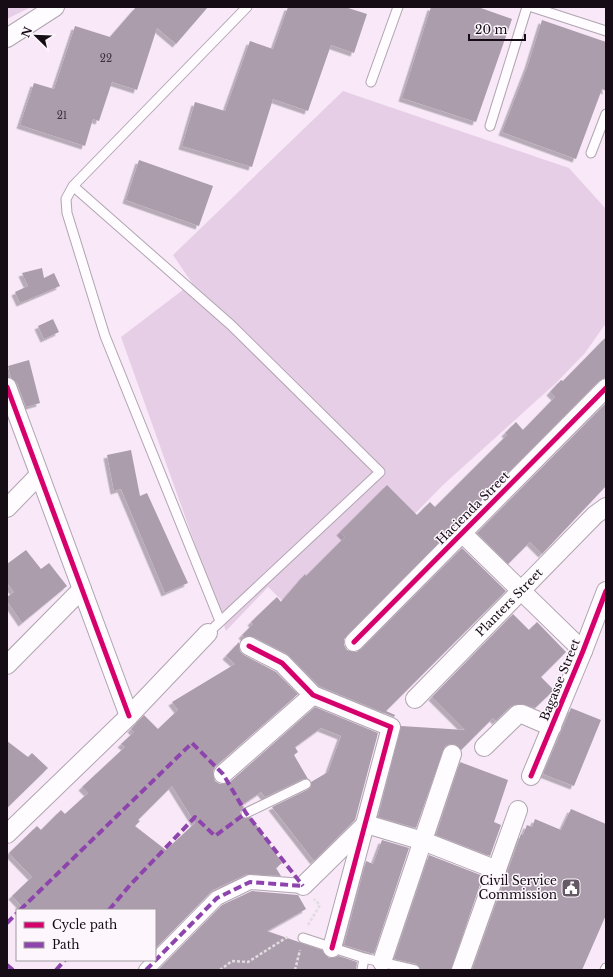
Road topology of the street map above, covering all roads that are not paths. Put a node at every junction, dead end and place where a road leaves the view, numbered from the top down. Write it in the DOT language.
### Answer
graph roads {
  1 [pos="55,7"];
  2 [pos="247,7"];
  3 [pos="398,7"];
  4 [pos="527,7"];
  5 [pos="532,7"];
  6 [pos="606,31"];
  7 [pos="7,38"];
  8 [pos="371,82"];
  9 [pos="606,114"];
  10 [pos="490,126"];
  11 [pos="591,153"];
  12 [pos="73,186"];
  13 [pos="7,387"];
  14 [pos="606,388"];
  15 [pos="39,475"];
  16 [pos="7,508"];
  17 [pos="606,508"];
  18 [pos="462,533"];
  19 [pos="82,589"];
  20 [pos="522,591"];
  21 [pos="606,591"];
  22 [pos="214,627"];
  23 [pos="354,642"];
  24 [pos="249,646"];
  25 [pos="583,651"];
  26 [pos="7,665"];
  27 [pos="313,695"];
  28 [pos="415,699"];
  29 [pos="129,716"];
  30 [pos="552,727"];
  31 [pos="484,747"];
  32 [pos="452,754"];
  33 [pos="223,774"];
  34 [pos="531,776"];
  35 [pos="306,784"];
  36 [pos="518,810"];
  37 [pos="246,813"];
  38 [pos="366,824"];
  39 [pos="7,834"];
  40 [pos="423,841"];
  41 [pos="497,870"];
  42 [pos="303,886"];
  43 [pos="303,938"];
  44 [pos="332,948"];
  45 [pos="364,958"];
  46 [pos="156,960"];
  47 [pos="155,961"];
  48 [pos="382,962"];
  49 [pos="146,970"];
  50 [pos="362,970"];
  51 [pos="415,970"];
  52 [pos="461,970"];
  1 -- 7 [label="street"];
  2 -- 12 [label="lane"];
  3 -- 8 [label="lane"];
  4 -- 10 [label="lane"];
  5 -- 6 [label="lane"];
  9 -- 11 [label="lane"];
  12 -- 22 [label="lane"];
  12 -- 22 [label="lane"];
  13 -- 15 [label="street"];
  14 -- 18 [label="street, Hacienda Street"];
  15 -- 16 [label="street"];
  15 -- 19 [label="street"];
  17 -- 20 [label="street, Planters Street"];
  18 -- 20 [label="street"];
  18 -- 23 [label="street, Hacienda Street"];
  19 -- 26 [label="street"];
  19 -- 29 [label="street"];
  20 -- 25 [label="street"];
  20 -- 28 [label="street, Planters Street"];
  21 -- 25 [label="street, Bagasse Street"];
  22 -- 29 [label="street"];
  24 -- 27 [label="street"];
  25 -- 30 [label="street, Bagasse Street"];
  27 -- 33 [label="street"];
  27 -- 38 [label="street"];
  29 -- 39 [label="street"];
  30 -- 31 [label="street"];
  30 -- 34 [label="street, Bagasse Street"];
  32 -- 40 [label="street"];
  35 -- 37 [label="lane"];
  36 -- 41 [label="street"];
  38 -- 40 [label="street"];
  38 -- 42 [label="street"];
  38 -- 44 [label="street"];
  40 -- 41 [label="street"];
  40 -- 48 [label="street"];
  41 -- 52 [label="street"];
  42 -- 46 [label="street"];
  43 -- 44 [label="lane"];
  44 -- 45 [label="lane"];
  45 -- 48 [label="lane"];
  45 -- 50 [label="lane"];
  47 -- 49 [label="street"];
  48 -- 51 [label="lane"];
}
